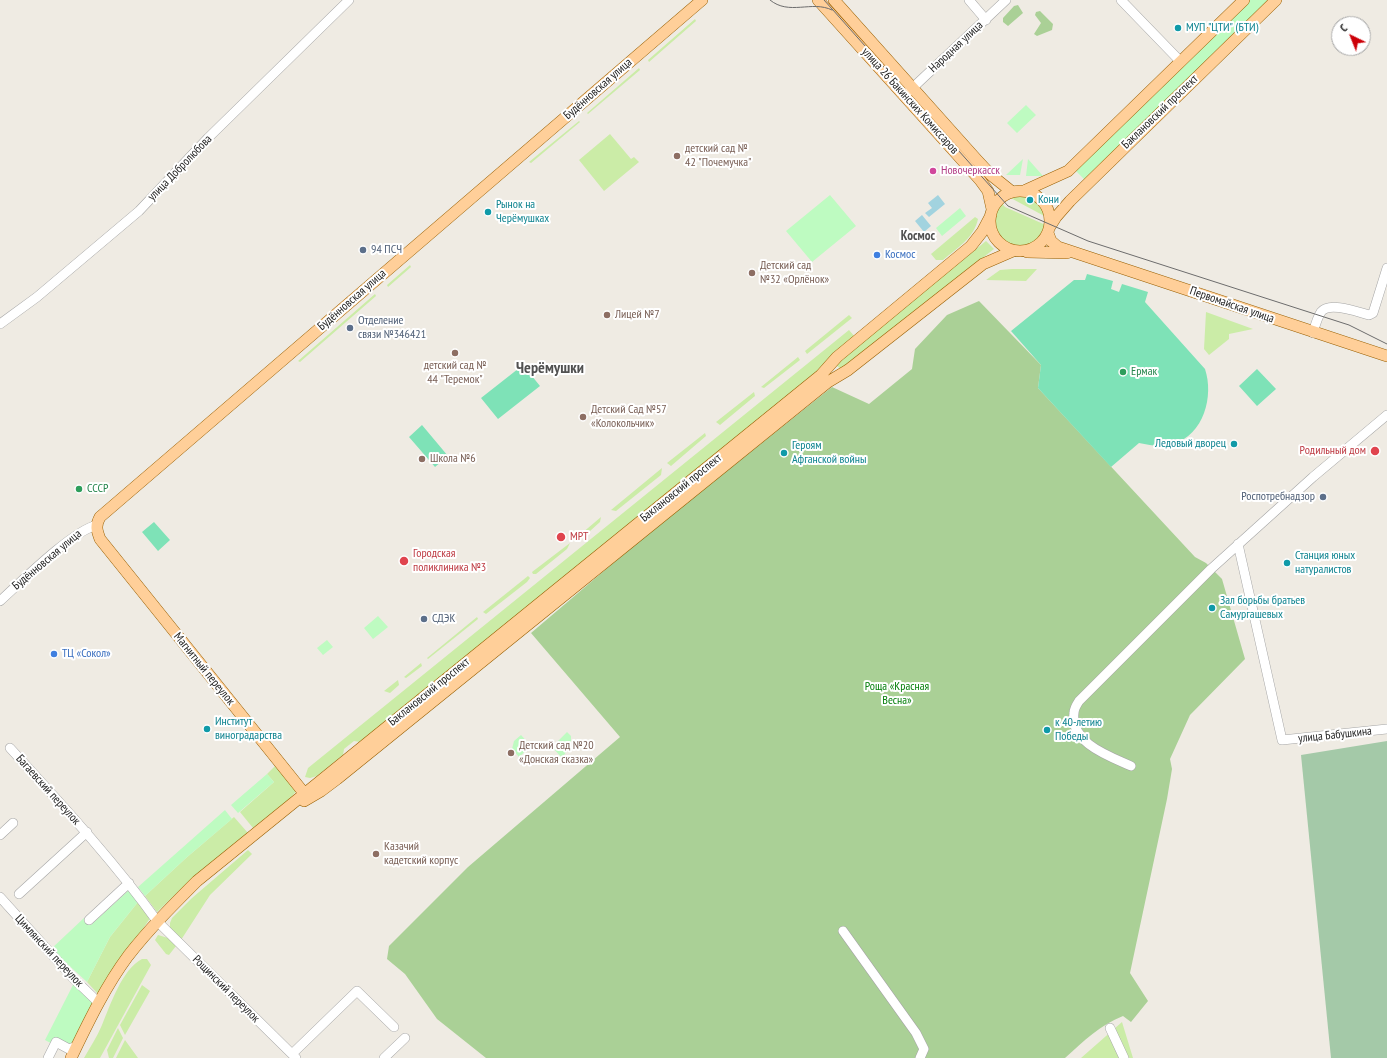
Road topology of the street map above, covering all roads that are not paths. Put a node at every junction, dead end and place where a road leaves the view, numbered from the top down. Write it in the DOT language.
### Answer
graph roads {
  1 [pos="350,0"];
  2 [pos="702,0"];
  3 [pos="818,0"];
  4 [pos="834,0"];
  5 [pos="969,0"];
  6 [pos="1006,0"];
  7 [pos="1121,0"];
  8 [pos="1244,0"];
  9 [pos="1276,0"];
  10 [pos="986,20"];
  11 [pos="1180,61"];
  12 [pos="909,91"];
  13 [pos="1026,190"];
  14 [pos="1011,191"];
  15 [pos="991,212"];
  16 [pos="1049,230"];
  17 [pos="1017,251"];
  18 [pos="1078,254"];
  19 [pos="1387,268"];
  20 [pos="0,324"];
  21 [pos="1313,333"];
  22 [pos="1387,356"];
  23 [pos="831,364"];
  24 [pos="840,375"];
  25 [pos="1387,415"];
  26 [pos="97,525"];
  27 [pos="100,539"];
  28 [pos="1238,544"];
  29 [pos="0,600"];
  30 [pos="1387,729"];
  31 [pos="10,748"];
  32 [pos="1131,766"];
  33 [pos="306,796"];
  34 [pos="13,823"];
  35 [pos="86,832"];
  36 [pos="0,836"];
  37 [pos="129,883"];
  38 [pos="19,894"];
  39 [pos="0,897"];
  40 [pos="89,920"];
  41 [pos="159,923"];
  42 [pos="843,931"];
  43 [pos="100,1003"];
  44 [pos="394,1027"];
  45 [pos="1110,1028"];
  46 [pos="405,1038"];
  47 [pos="77,1046"];
  48 [pos="294,1056"];
  49 [pos="48,1058"];
  50 [pos="71,1058"];
  51 [pos="77,1058"];
  52 [pos="384,1058"];
  53 [pos="920,1058"];
  54 [pos="1124,1058"];
  1 -- 20 [label="street, улица Добролюбова"];
  2 -- 26 [label="main road, Будённовская улица"];
  3 -- 12 [label="main road, улица 26 Бакинских Комиссаров"];
  4 -- 12 [label="main road, улица 26 Бакинских Комиссаров"];
  5 -- 10 [label="street"];
  6 -- 10 [label="street, Народная улица"];
  7 -- 11 [label="street"];
  8 -- 11 [label="main road, Баклановский проспект"];
  9 -- 16 [label="main road, Баклановский проспект"];
  10 -- 12 [label="street, Народная улица"];
  11 -- 13 [label="main road, Баклановский проспект"];
  12 -- 14 [label="main road, улица 26 Бакинских Комиссаров"];
  12 -- 15 [label="main road, улица 26 Бакинских Комиссаров"];
  13 -- 14 [label="main road"];
  13 -- 16 [label="main road"];
  14 -- 15 [label="main road"];
  15 -- 17 [label="main road"];
  15 -- 23 [label="main road, Баклановский проспект"];
  16 -- 17 [label="main road"];
  16 -- 18 [label="main road, Первомайская улица"];
  17 -- 18 [label="main road, Первомайская улица"];
  17 -- 24 [label="main road, Баклановский проспект"];
  18 -- 21 [label="main road, Первомайская улица"];
  19 -- 21 [label="street"];
  21 -- 22 [label="main road, Первомайская улица"];
  23 -- 24 [label="street"];
  23 -- 33 [label="main road, Баклановский проспект"];
  24 -- 33 [label="main road, Баклановский проспект"];
  25 -- 28 [label="street"];
  26 -- 27 [label="main road, Будённовская улица"];
  26 -- 29 [label="street, Будённовская улица"];
  27 -- 33 [label="main road, Магнитный переулок"];
  28 -- 30 [label="street, улица Бабушкина"];
  28 -- 32 [label="street"];
  31 -- 35 [label="street, Багаевский переулок"];
  33 -- 41 [label="main road, Баклановский проспект"];
  34 -- 36 [label="street"];
  35 -- 37 [label="street, Багаевский переулок"];
  35 -- 38 [label="street, Багаевский переулок"];
  37 -- 40 [label="street"];
  37 -- 41 [label="street, Багаевский переулок"];
  39 -- 43 [label="street, Цимлянский переулок"];
  41 -- 43 [label="main road, Баклановский проспект"];
  41 -- 48 [label="street, Рощинский переулок"];
  41 -- 51 [label="main road, Баклановский проспект"];
  42 -- 53 [label="street"];
  43 -- 47 [label="main road, Баклановский проспект"];
  44 -- 48 [label="street, Рощинский переулок"];
  45 -- 54 [label="street"];
  46 -- 52 [label="street"];
  47 -- 49 [label="street"];
  47 -- 50 [label="main road, Баклановский проспект"];
}
